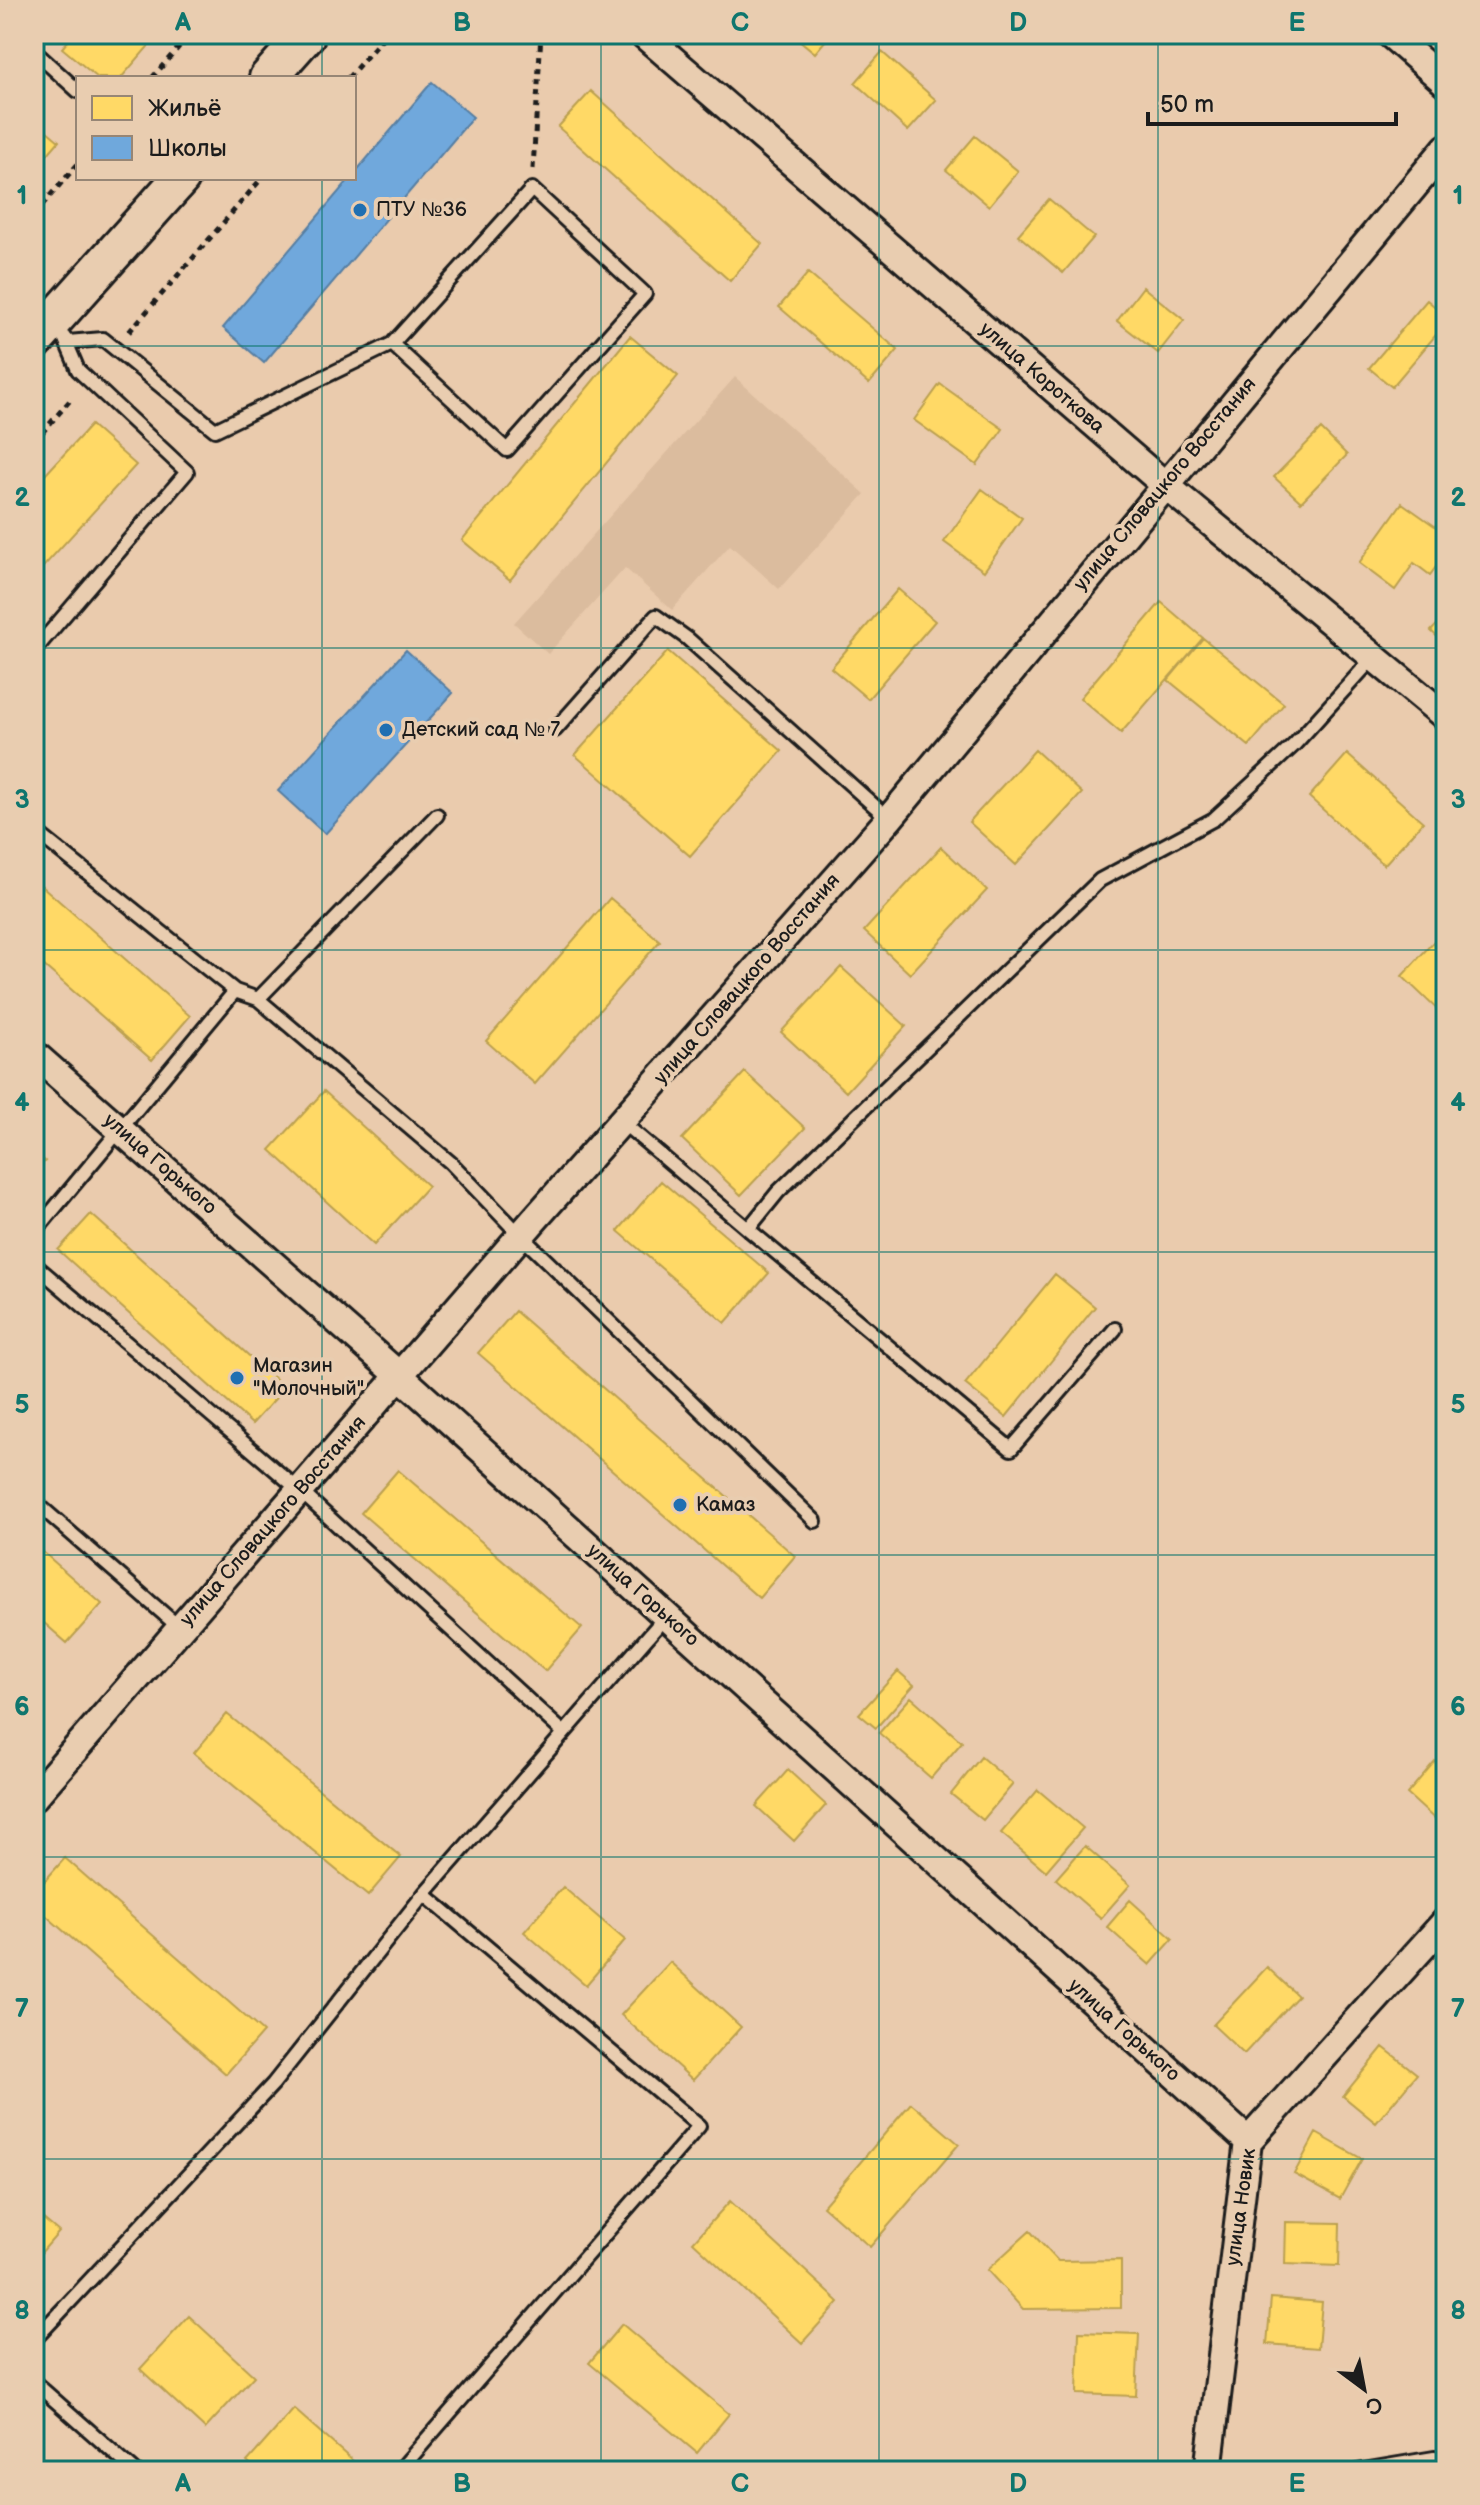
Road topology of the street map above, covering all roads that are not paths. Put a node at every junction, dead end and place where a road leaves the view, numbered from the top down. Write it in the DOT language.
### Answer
graph roads {
  1 [pos="307,34"];
  2 [pos="643,34"];
  3 [pos="1390,34"];
  4 [pos="34,51"];
  5 [pos="270,76"];
  6 [pos="1446,83"];
  7 [pos="76,89"];
  8 [pos="1446,148"];
  9 [pos="176,180"];
  10 [pos="51,336"];
  11 [pos="392,344"];
  12 [pos="1164,484"];
  13 [pos="34,651"];
  14 [pos="1374,657"];
  15 [pos="1446,717"];
  16 [pos="555,730"];
  17 [pos="437,815"];
  18 [pos="889,819"];
  19 [pos="34,830"];
  20 [pos="235,991"];
  21 [pos="258,999"];
  22 [pos="34,1054"];
  23 [pos="622,1122"];
  24 [pos="120,1128"];
  25 [pos="748,1229"];
  26 [pos="34,1233"];
  27 [pos="521,1236"];
  28 [pos="34,1264"];
  29 [pos="1115,1329"];
  30 [pos="400,1376"];
  31 [pos="299,1490"];
  32 [pos="34,1501"];
  33 [pos="815,1521"];
  34 [pos="666,1616"];
  35 [pos="180,1628"];
  36 [pos="564,1733"];
  37 [pos="34,1797"];
  38 [pos="424,1894"];
  39 [pos="1446,1921"];
  40 [pos="1248,2141"];
  41 [pos="34,2340"];
  42 [pos="34,2382"];
  43 [pos="1446,2460"];
  44 [pos="1374,2470"];
  45 [pos="135,2471"];
  46 [pos="399,2471"];
  47 [pos="1208,2471"];
  48 [pos="1357,2471"];
  1 -- 5 [label="main road"];
  2 -- 12 [label="street, улица Короткова"];
  3 -- 6 [label="street"];
  4 -- 7 [label="lane"];
  8 -- 12 [label="street, улица Словацкого Восстания"];
  9 -- 10 [label="main road"];
  10 -- 11 [label="lane"];
  10 -- 13 [label="lane"];
  11 -- 11 [label="lane"];
  12 -- 14 [label="street, улица Короткова"];
  12 -- 18 [label="street, улица Словацкого Восстания"];
  14 -- 15 [label="street, улица Короткова"];
  14 -- 25 [label="lane"];
  16 -- 18 [label="lane"];
  17 -- 21 [label="lane"];
  18 -- 23 [label="street, улица Словацкого Восстания"];
  19 -- 20 [label="lane"];
  20 -- 21 [label="lane"];
  20 -- 24 [label="lane"];
  21 -- 27 [label="lane"];
  22 -- 24 [label="street, улица Горького"];
  23 -- 25 [label="lane"];
  23 -- 27 [label="street, улица Словацкого Восстания"];
  24 -- 26 [label="lane"];
  24 -- 30 [label="street, улица Горького"];
  25 -- 29 [label="lane"];
  27 -- 30 [label="street, улица Словацкого Восстания"];
  27 -- 33 [label="lane"];
  28 -- 31 [label="lane"];
  30 -- 31 [label="street, улица Словацкого Восстания"];
  30 -- 34 [label="street, улица Горького"];
  31 -- 35 [label="street, улица Словацкого Восстания"];
  31 -- 36 [label="lane"];
  32 -- 35 [label="lane"];
  34 -- 36 [label="lane"];
  34 -- 40 [label="street, улица Горького"];
  35 -- 37 [label="street, улица Словацкого Восстания"];
  36 -- 38 [label="lane"];
  38 -- 41 [label="lane"];
  38 -- 46 [label="lane"];
  39 -- 40 [label="street, улица Новик"];
  40 -- 47 [label="street, улица Новик"];
  42 -- 45 [label="lane"];
  43 -- 44 [label="lane"];
  44 -- 48 [label="lane"];
}
